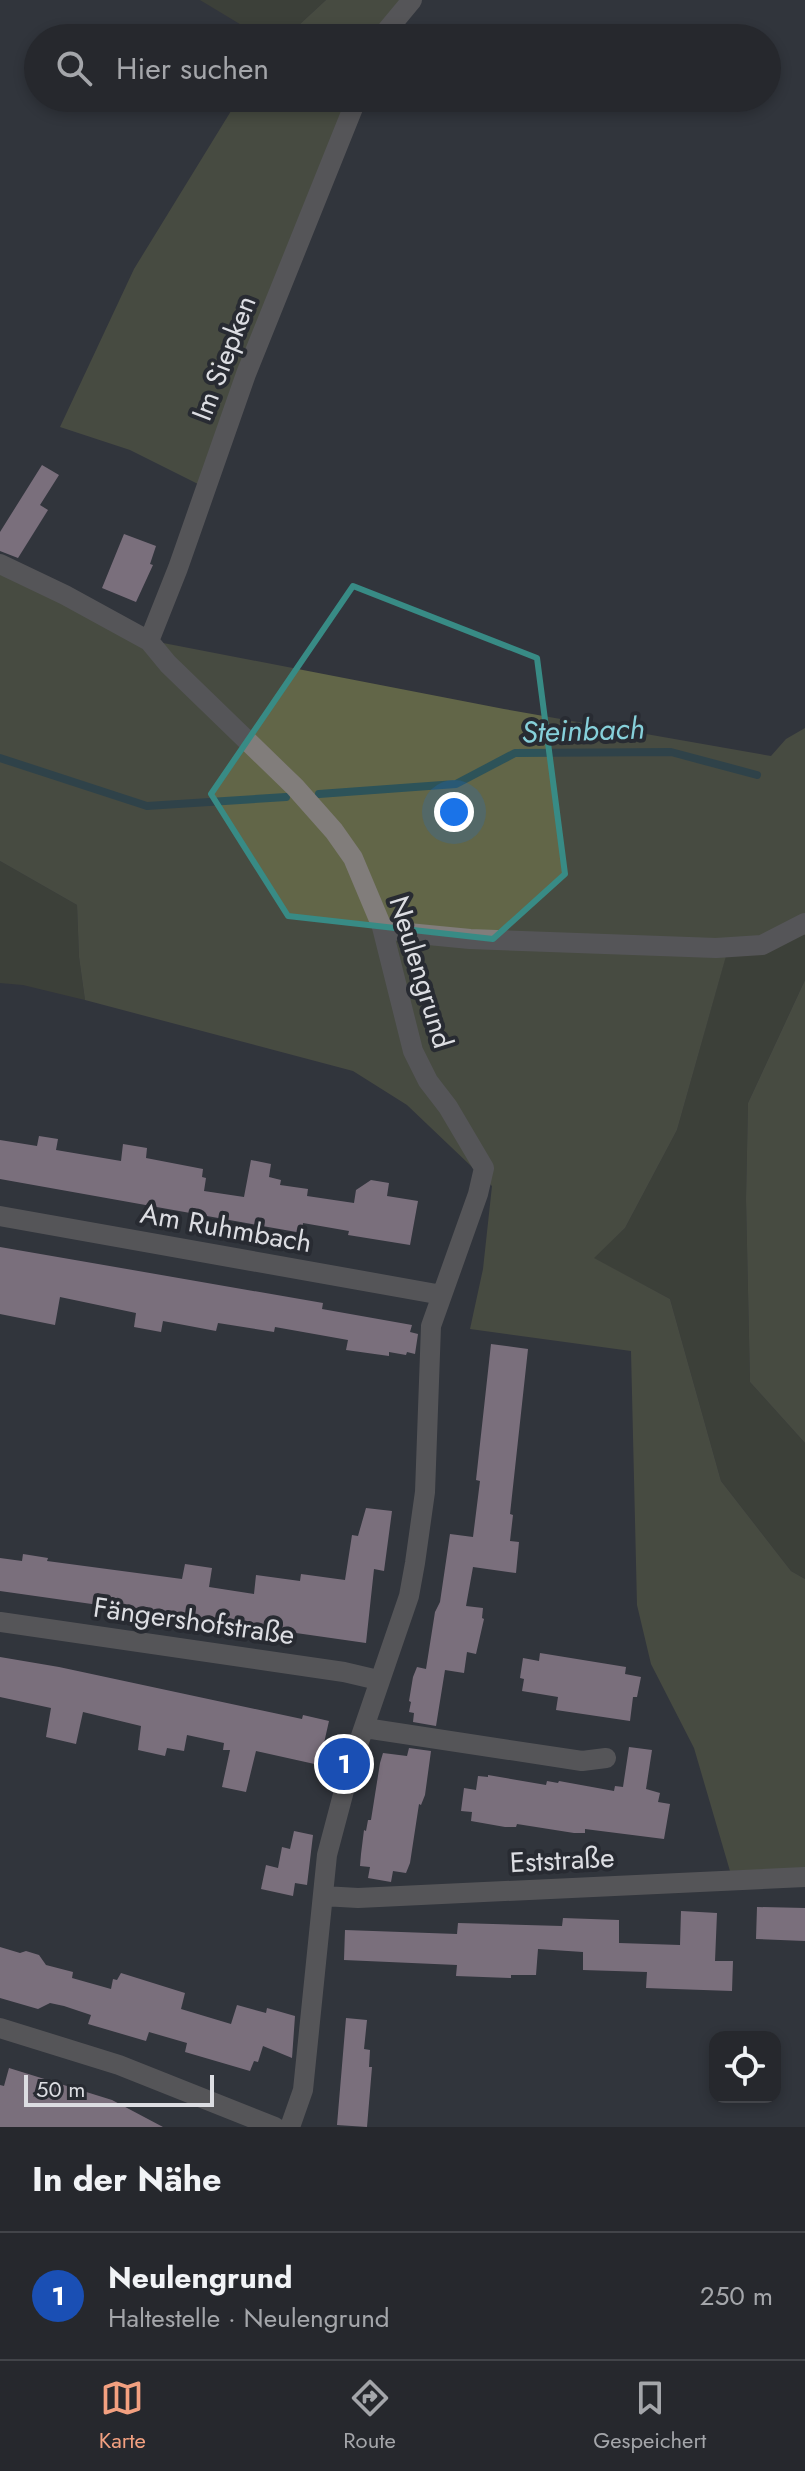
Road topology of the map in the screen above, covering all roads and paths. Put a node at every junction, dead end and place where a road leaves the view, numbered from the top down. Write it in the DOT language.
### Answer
graph roads {
  1 [pos="412,0"];
  2 [pos="392,24"];
  3 [pos="351,112"];
  4 [pos="0,564"];
  5 [pos="149,641"];
  6 [pos="805,923"];
  7 [pos="382,927"];
  8 [pos="0,1216"];
  9 [pos="442,1295"];
  10 [pos="0,1622"];
  11 [pos="378,1680"];
  12 [pos="365,1728"];
  13 [pos="606,1758"];
  14 [pos="805,1877"];
  15 [pos="323,1896"];
  16 [pos="0,2028"];
  17 [pos="275,2127"];
  18 [pos="290,2127"];
  1 -- 2 [label="street"];
  3 -- 5 [label="street, Im Siepken"];
  4 -- 5 [label="street, Neulengrund"];
  5 -- 7 [label="street, Neulengrund"];
  6 -- 7 [label="street"];
  7 -- 9 [label="street, Neulengrund"];
  8 -- 9 [label="street, Am Ruhmbach"];
  9 -- 11 [label="street, Neulengrund"];
  10 -- 11 [label="street, Fängershofstraße"];
  11 -- 12 [label="street, Neulengrund"];
  12 -- 13 [label="street"];
  12 -- 15 [label="street, Neulengrund"];
  14 -- 15 [label="street, Eststraße"];
  15 -- 18 [label="street, Neulengrund"];
  16 -- 17 [label="street"];
}
